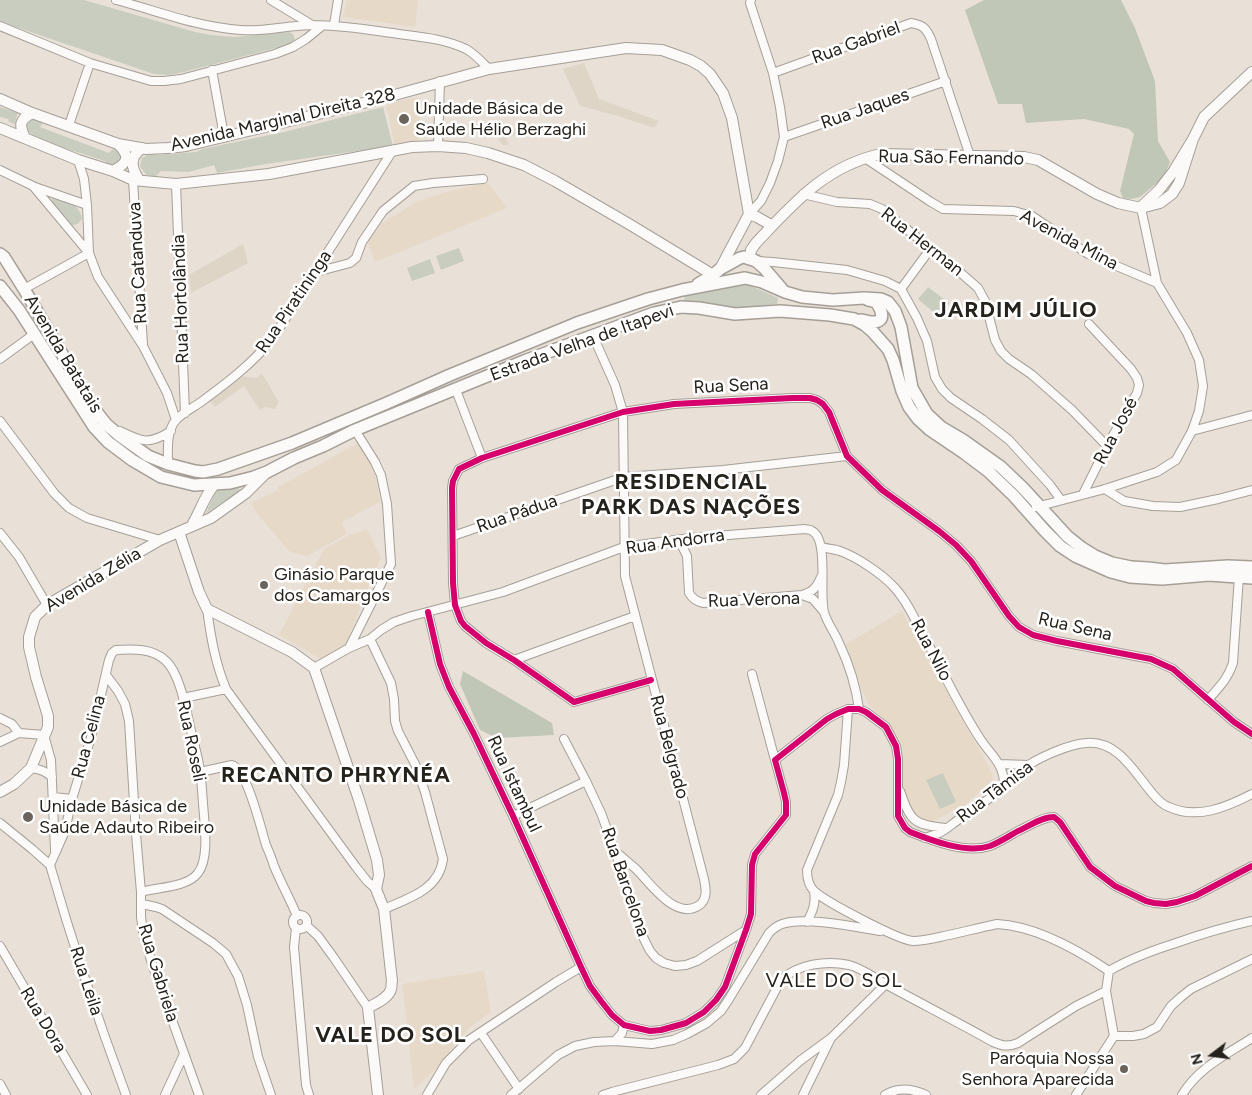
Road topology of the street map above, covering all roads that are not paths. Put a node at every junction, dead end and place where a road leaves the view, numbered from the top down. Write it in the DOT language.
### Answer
graph roads {
  1 [pos="116,0"];
  2 [pos="271,0"];
  3 [pos="338,0"];
  4 [pos="753,1"];
  5 [pos="312,25"];
  6 [pos="334,25"];
  7 [pos="0,26"];
  8 [pos="322,26"];
  9 [pos="90,63"];
  10 [pos="488,69"];
  11 [pos="212,70"];
  12 [pos="1252,72"];
  13 [pos="773,73"];
  14 [pos="946,81"];
  15 [pos="1252,81"];
  16 [pos="440,82"];
  17 [pos="1234,88"];
  18 [pos="0,100"];
  19 [pos="32,113"];
  20 [pos="69,125"];
  21 [pos="0,128"];
  22 [pos="224,136"];
  23 [pos="784,137"];
  24 [pos="25,138"];
  25 [pos="118,144"];
  26 [pos="438,146"];
  27 [pos="142,148"];
  28 [pos="393,150"];
  29 [pos="970,156"];
  30 [pos="865,158"];
  31 [pos="78,160"];
  32 [pos="93,165"];
  33 [pos="0,170"];
  34 [pos="113,172"];
  35 [pos="483,178"];
  36 [pos="84,179"];
  37 [pos="136,180"];
  38 [pos="176,184"];
  39 [pos="33,186"];
  40 [pos="803,194"];
  41 [pos="87,205"];
  42 [pos="1142,208"];
  43 [pos="749,214"];
  44 [pos="88,225"];
  45 [pos="772,225"];
  46 [pos="71,231"];
  47 [pos="931,248"];
  48 [pos="89,253"];
  49 [pos="0,254"];
  50 [pos="753,260"];
  51 [pos="316,272"];
  52 [pos="717,272"];
  53 [pos="1157,283"];
  54 [pos="0,286"];
  55 [pos="691,288"];
  56 [pos="24,289"];
  57 [pos="901,289"];
  58 [pos="785,292"];
  59 [pos="864,298"];
  60 [pos="854,319"];
  61 [pos="1089,324"];
  62 [pos="34,334"];
  63 [pos="593,336"];
  64 [pos="143,346"];
  65 [pos="0,359"];
  66 [pos="456,390"];
  67 [pos="623,412"];
  68 [pos="185,413"];
  69 [pos="1252,416"];
  70 [pos="176,420"];
  71 [pos="0,421"];
  72 [pos="106,424"];
  73 [pos="356,430"];
  74 [pos="171,431"];
  75 [pos="1192,431"];
  76 [pos="292,443"];
  77 [pos="1107,446"];
  78 [pos="847,456"];
  79 [pos="482,458"];
  80 [pos="168,464"];
  81 [pos="218,469"];
  82 [pos="267,472"];
  83 [pos="624,477"];
  84 [pos="214,485"];
  85 [pos="1105,489"];
  86 [pos="1252,490"];
  87 [pos="1082,494"];
  88 [pos="1061,500"];
  89 [pos="1040,506"];
  90 [pos="1026,510"];
  91 [pos="192,526"];
  92 [pos="178,532"];
  93 [pos="0,533"];
  94 [pos="453,536"];
  95 [pos="703,537"];
  96 [pos="160,540"];
  97 [pos="672,540"];
  98 [pos="624,547"];
  99 [pos="822,547"];
  100 [pos="687,556"];
  101 [pos="1252,567"];
  102 [pos="823,573"];
  103 [pos="1239,576"];
  104 [pos="1252,578"];
  105 [pos="802,596"];
  106 [pos="47,605"];
  107 [pos="455,605"];
  108 [pos="207,609"];
  109 [pos="428,612"];
  110 [pos="824,612"];
  111 [pos="635,616"];
  112 [pos="370,639"];
  113 [pos="349,648"];
  114 [pos="514,660"];
  115 [pos="314,668"];
  116 [pos="752,674"];
  117 [pos="106,675"];
  118 [pos="651,680"];
  119 [pos="226,689"];
  120 [pos="183,698"];
  121 [pos="1208,700"];
  122 [pos="859,708"];
  123 [pos="848,709"];
  124 [pos="0,718"];
  125 [pos="19,732"];
  126 [pos="1252,734"];
  127 [pos="44,735"];
  128 [pos="564,739"];
  129 [pos="0,742"];
  130 [pos="775,760"];
  131 [pos="999,764"];
  132 [pos="1029,765"];
  133 [pos="31,768"];
  134 [pos="200,772"];
  135 [pos="52,777"];
  136 [pos="586,781"];
  137 [pos="898,784"];
  138 [pos="1004,787"];
  139 [pos="0,792"];
  140 [pos="1252,794"];
  141 [pos="53,797"];
  142 [pos="72,800"];
  143 [pos="513,816"];
  144 [pos="0,823"];
  145 [pos="945,828"];
  146 [pos="925,838"];
  147 [pos="952,845"];
  148 [pos="616,851"];
  149 [pos="56,852"];
  150 [pos="50,865"];
  151 [pos="1251,866"];
  152 [pos="376,889"];
  153 [pos="158,890"];
  154 [pos="814,891"];
  155 [pos="141,892"];
  156 [pos="142,904"];
  157 [pos="156,907"];
  158 [pos="384,908"];
  159 [pos="297,916"];
  160 [pos="1252,921"];
  161 [pos="807,922"];
  162 [pos="307,926"];
  163 [pos="296,928"];
  164 [pos="746,930"];
  165 [pos="886,931"];
  166 [pos="0,946"];
  167 [pos="1252,959"];
  168 [pos="581,967"];
  169 [pos="1109,971"];
  170 [pos="886,984"];
  171 [pos="725,987"];
  172 [pos="734,991"];
  173 [pos="1106,991"];
  174 [pos="368,1008"];
  175 [pos="624,1025"];
  176 [pos="480,1033"];
  177 [pos="1114,1036"];
  178 [pos="831,1038"];
  179 [pos="1252,1038"];
  180 [pos="615,1041"];
  181 [pos="184,1054"];
  182 [pos="0,1084"];
  183 [pos="519,1089"];
  184 [pos="6,1095"];
  185 [pos="87,1095"];
  186 [pos="126,1095"];
  187 [pos="165,1095"];
  188 [pos="199,1095"];
  189 [pos="271,1095"];
  190 [pos="309,1095"];
  191 [pos="378,1095"];
  192 [pos="427,1095"];
  193 [pos="511,1095"];
  194 [pos="603,1095"];
  195 [pos="761,1095"];
  196 [pos="803,1095"];
  197 [pos="885,1095"];
  198 [pos="926,1095"];
  199 [pos="1076,1095"];
  200 [pos="1182,1095"];
  1 -- 5 [label="street"];
  2 -- 5 [label="street"];
  3 -- 6 [label="street"];
  4 -- 13 [label="street"];
  5 -- 8 [label="street"];
  6 -- 8 [label="street"];
  6 -- 10 [label="street"];
  7 -- 9 [label="street"];
  8 -- 11 [label="street"];
  9 -- 11 [label="street"];
  9 -- 20 [label="street"];
  10 -- 16 [label="main road, Avenida Marginal Direita 328"];
  10 -- 43 [label="main road, Avenida Marginal Direita 328"];
  11 -- 22 [label="street"];
  12 -- 17 [label="main road"];
  13 -- 14 [label="street, Rua Gabriel"];
  13 -- 23 [label="street"];
  14 -- 23 [label="street, Rua Jaques"];
  14 -- 29 [label="street, Rua Gabriel"];
  15 -- 17 [label="street"];
  16 -- 22 [label="main road, Avenida Marginal Direita 328"];
  16 -- 26 [label="street"];
  17 -- 42 [label="main road"];
  18 -- 19 [label="main road, Avenida Marginal Direita 328"];
  19 -- 20 [label="main road, Avenida Marginal Direita 328"];
  19 -- 24 [label="main road"];
  20 -- 25 [label="main road, Avenida Marginal Direita 328"];
  21 -- 24 [label="main road"];
  22 -- 27 [label="main road, Avenida Marginal Direita 328"];
  23 -- 43 [label="street"];
  24 -- 31 [label="main road"];
  25 -- 27 [label="main road, Avenida Marginal Direita 328"];
  25 -- 34 [label="main road"];
  26 -- 28 [label="main road"];
  26 -- 52 [label="main road"];
  27 -- 37 [label="main road"];
  28 -- 38 [label="main road"];
  28 -- 51 [label="street, Rua Piratininga"];
  29 -- 30 [label="main road, Rua São Fernando"];
  29 -- 42 [label="main road, Rua São Fernando"];
  30 -- 40 [label="main road, Rua São Fernando"];
  30 -- 53 [label="street, Avenida Mina"];
  31 -- 32 [label="main road"];
  31 -- 36 [label="street"];
  32 -- 34 [label="main road"];
  32 -- 36 [label="street"];
  33 -- 39 [label="street"];
  34 -- 37 [label="main road"];
  35 -- 51 [label="street"];
  36 -- 41 [label="street"];
  37 -- 38 [label="main road"];
  37 -- 64 [label="street, Rua Catanduva"];
  38 -- 68 [label="street, Rua Hortolândia"];
  39 -- 41 [label="street"];
  39 -- 46 [label="street"];
  40 -- 45 [label="main road, Rua São Fernando"];
  40 -- 47 [label="street, Rua Herman"];
  41 -- 44 [label="street"];
  42 -- 53 [label="street"];
  43 -- 45 [label="main road"];
  43 -- 52 [label="main road"];
  44 -- 46 [label="street"];
  44 -- 48 [label="street"];
  45 -- 50 [label="main road, Rua São Fernando"];
  46 -- 48 [label="street"];
  47 -- 57 [label="street"];
  47 -- 77 [label="street, Rua Herman"];
  48 -- 56 [label="street"];
  48 -- 64 [label="street"];
  49 -- 56 [label="main road, Avenida Batatais"];
  50 -- 52 [label="main road"];
  50 -- 57 [label="street"];
  50 -- 58 [label="main road"];
  51 -- 68 [label="street, Rua Piratininga"];
  52 -- 55 [label="main road"];
  53 -- 75 [label="street"];
  54 -- 62 [label="main road, Estrada Velha de Itapevi"];
  55 -- 58 [label="main road, Estrada Velha de Itapevi"];
  55 -- 76 [label="main road, Estrada Velha de Itapevi"];
  56 -- 72 [label="main road, Avenida Batatais"];
  57 -- 88 [label="street"];
  58 -- 59 [label="main road, Estrada Velha de Itapevi"];
  59 -- 60 [label="main road"];
  59 -- 89 [label="main road, Estrada Velha de Itapevi"];
  60 -- 63 [label="main road, Estrada Velha de Itapevi"];
  60 -- 90 [label="main road, Estrada Velha de Itapevi"];
  61 -- 77 [label="street, Rua José"];
  62 -- 65 [label="street"];
  62 -- 84 [label="main road, Estrada Velha de Itapevi"];
  63 -- 66 [label="main road, Estrada Velha de Itapevi"];
  63 -- 67 [label="street, Rua Belgrado"];
  64 -- 70 [label="street"];
  66 -- 73 [label="main road, Estrada Velha de Itapevi"];
  66 -- 79 [label="street"];
  67 -- 78 [label="street, Rua Sena"];
  67 -- 79 [label="street, Rua Sena"];
  67 -- 83 [label="street, Rua Belgrado"];
  68 -- 70 [label="street, Rua Piratininga"];
  69 -- 75 [label="street"];
  70 -- 74 [label="street, Rua Piratininga"];
  71 -- 96 [label="street"];
  72 -- 74 [label="street"];
  72 -- 80 [label="main road, Avenida Batatais"];
  73 -- 82 [label="main road, Estrada Velha de Itapevi"];
  73 -- 113 [label="street"];
  74 -- 80 [label="street, Rua Piratininga"];
  75 -- 85 [label="street"];
  76 -- 81 [label="main road, Estrada Velha de Itapevi"];
  76 -- 84 [label="main road"];
  77 -- 87 [label="street, Rua José"];
  78 -- 83 [label="street, Rua Pádua"];
  78 -- 121 [label="street, Rua Sena"];
  79 -- 94 [label="street, Rua Sena"];
  80 -- 81 [label="main road, Avenida Batatais"];
  82 -- 84 [label="main road, Estrada Velha de Itapevi"];
  82 -- 91 [label="main road, Avenida Zélia"];
  83 -- 94 [label="street, Rua Pádua"];
  83 -- 98 [label="street, Rua Belgrado"];
  84 -- 91 [label="main road"];
  85 -- 86 [label="street"];
  85 -- 87 [label="street"];
  87 -- 88 [label="street"];
  88 -- 89 [label="street"];
  89 -- 90 [label="street"];
  89 -- 101 [label="main road, Estrada Velha de Itapevi"];
  90 -- 103 [label="main road, Estrada Velha de Itapevi"];
  91 -- 92 [label="main road, Avenida Zélia"];
  92 -- 96 [label="main road, Avenida Zélia"];
  92 -- 108 [label="main road"];
  93 -- 106 [label="street"];
  94 -- 107 [label="street, Rua Sena"];
  95 -- 97 [label="street, Rua Andorra"];
  95 -- 99 [label="street, Rua Andorra"];
  95 -- 100 [label="street"];
  96 -- 106 [label="main road, Avenida Zélia"];
  97 -- 98 [label="street, Rua Andorra"];
  97 -- 100 [label="street"];
  98 -- 107 [label="street, Rua Andorra"];
  98 -- 111 [label="street, Rua Belgrado"];
  99 -- 102 [label="street"];
  99 -- 131 [label="street, Rua Nilo"];
  100 -- 105 [label="street, Rua Verona"];
  102 -- 105 [label="street"];
  102 -- 110 [label="street"];
  103 -- 104 [label="main road, Estrada Velha de Itapevi"];
  103 -- 121 [label="street"];
  105 -- 110 [label="street, Rua Verona"];
  106 -- 127 [label="main road, Avenida Zélia"];
  107 -- 109 [label="street, Rua Andorra"];
  107 -- 114 [label="street, Rua Sena"];
  108 -- 115 [label="main road"];
  108 -- 119 [label="street"];
  109 -- 112 [label="street, Rua Andorra"];
  109 -- 143 [label="street, Rua Istambul"];
  110 -- 122 [label="street"];
  111 -- 114 [label="street"];
  111 -- 118 [label="street, Rua Belgrado"];
  112 -- 113 [label="street, Rua Andorra"];
  112 -- 158 [label="street"];
  113 -- 115 [label="street, Rua Andorra"];
  114 -- 118 [label="street, Rua Sena"];
  115 -- 152 [label="main road"];
  116 -- 130 [label="street"];
  117 -- 120 [label="street, Rua Roseli"];
  117 -- 142 [label="street, Rua Celina"];
  117 -- 155 [label="street, Rua Gabriela"];
  118 -- 148 [label="street, Rua Belgrado"];
  119 -- 120 [label="street"];
  119 -- 152 [label="street"];
  120 -- 134 [label="street, Rua Roseli"];
  121 -- 126 [label="street, Rua Sena"];
  122 -- 123 [label="street"];
  122 -- 137 [label="street"];
  123 -- 130 [label="street"];
  123 -- 154 [label="street"];
  124 -- 125 [label="street"];
  125 -- 127 [label="street"];
  125 -- 129 [label="street"];
  127 -- 133 [label="main road, Avenida Zélia"];
  127 -- 135 [label="street"];
  128 -- 136 [label="street, Rua Barcelona"];
  130 -- 164 [label="street"];
  131 -- 132 [label="street"];
  131 -- 138 [label="street, Rua Nilo"];
  132 -- 138 [label="street, Rua Tâmisa"];
  132 -- 140 [label="street, Rua Tâmisa"];
  133 -- 135 [label="street"];
  133 -- 139 [label="main road, Avenida Zélia"];
  134 -- 153 [label="street, Rua Roseli"];
  134 -- 159 [label="street"];
  135 -- 141 [label="street"];
  136 -- 143 [label="street"];
  136 -- 148 [label="street, Rua Barcelona"];
  137 -- 145 [label="street, Rua Tâmisa"];
  137 -- 146 [label="street"];
  138 -- 145 [label="street, Rua Tâmisa"];
  141 -- 142 [label="street, Rua Celina"];
  141 -- 149 [label="street"];
  142 -- 149 [label="street, Rua Celina"];
  143 -- 168 [label="street, Rua Istambul"];
  144 -- 150 [label="street"];
  145 -- 146 [label="street, Rua Tâmisa"];
  145 -- 147 [label="street"];
  146 -- 147 [label="street"];
  147 -- 151 [label="street"];
  148 -- 164 [label="street, Rua Barcelona"];
  149 -- 150 [label="street, Rua Celina"];
  150 -- 186 [label="street, Rua Leila"];
  152 -- 158 [label="main road"];
  153 -- 155 [label="street, Rua Roseli"];
  153 -- 157 [label="street"];
  154 -- 161 [label="street"];
  154 -- 165 [label="street"];
  155 -- 156 [label="street, Rua Gabriela"];
  156 -- 157 [label="street"];
  156 -- 181 [label="street, Rua Gabriela"];
  157 -- 189 [label="street"];
  158 -- 174 [label="main road"];
  159 -- 162 [label="street"];
  159 -- 163 [label="street"];
  160 -- 169 [label="street"];
  161 -- 165 [label="street"];
  161 -- 172 [label="street"];
  162 -- 163 [label="street"];
  162 -- 174 [label="street"];
  163 -- 190 [label="street"];
  164 -- 171 [label="street"];
  165 -- 169 [label="street"];
  166 -- 185 [label="street, Rua Dora"];
  167 -- 177 [label="street"];
  168 -- 175 [label="street, Rua Istambul"];
  168 -- 176 [label="street"];
  169 -- 173 [label="street"];
  170 -- 173 [label="street"];
  170 -- 178 [label="street"];
  170 -- 194 [label="street"];
  171 -- 172 [label="street"];
  171 -- 175 [label="street"];
  172 -- 180 [label="street"];
  173 -- 177 [label="street"];
  174 -- 191 [label="main road"];
  175 -- 180 [label="street"];
  176 -- 183 [label="street"];
  176 -- 192 [label="street"];
  177 -- 199 [label="street"];
  178 -- 195 [label="street"];
  178 -- 196 [label="street"];
  179 -- 200 [label="street"];
  180 -- 183 [label="street"];
  181 -- 187 [label="street"];
  181 -- 188 [label="street, Rua Gabriela"];
  182 -- 184 [label="street"];
  183 -- 193 [label="street"];
  197 -- 198 [label="street"];
}
